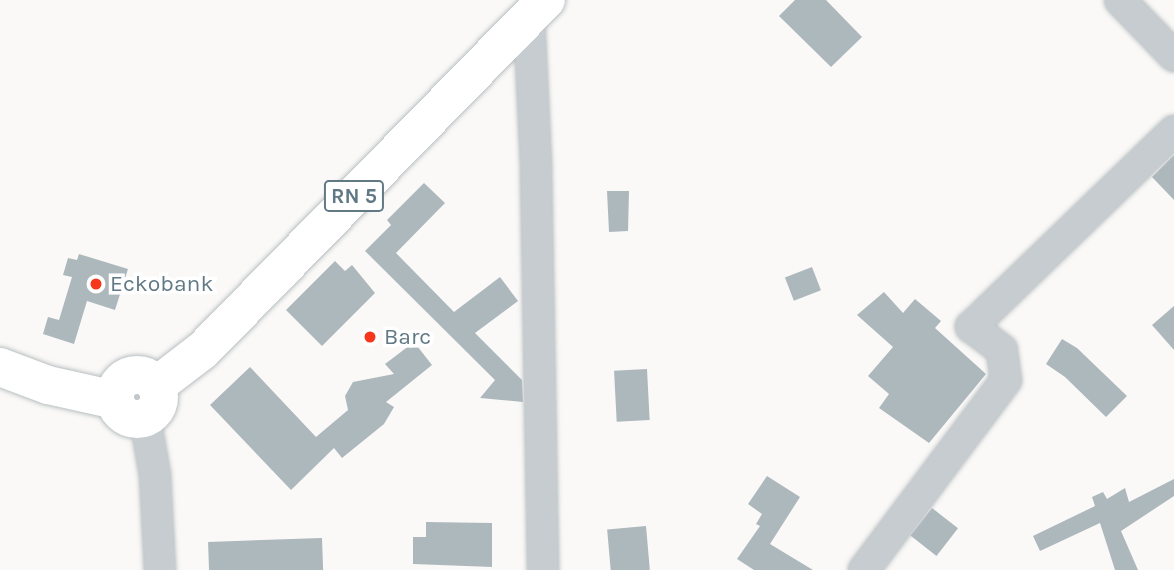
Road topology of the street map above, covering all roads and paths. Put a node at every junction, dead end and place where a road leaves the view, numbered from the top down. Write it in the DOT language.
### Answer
graph roads {
  1 [pos="1120,0"];
  2 [pos="537,8"];
  3 [pos="1174,57"];
  4 [pos="1174,131"];
  5 [pos="0,367"];
  6 [pos="48,385"];
  7 [pos="0,393"];
  8 [pos="139,401"];
  9 [pos="160,570"];
  10 [pos="543,570"];
  11 [pos="864,570"];
  1 -- 3 [label="street"];
  2 -- 8 [label="main road, RN 5"];
  2 -- 10 [label="street"];
  4 -- 11 [label="street"];
  5 -- 6 [label="main road"];
  6 -- 7 [label="main road"];
  6 -- 8 [label="main road"];
  8 -- 9 [label="street"];
}
